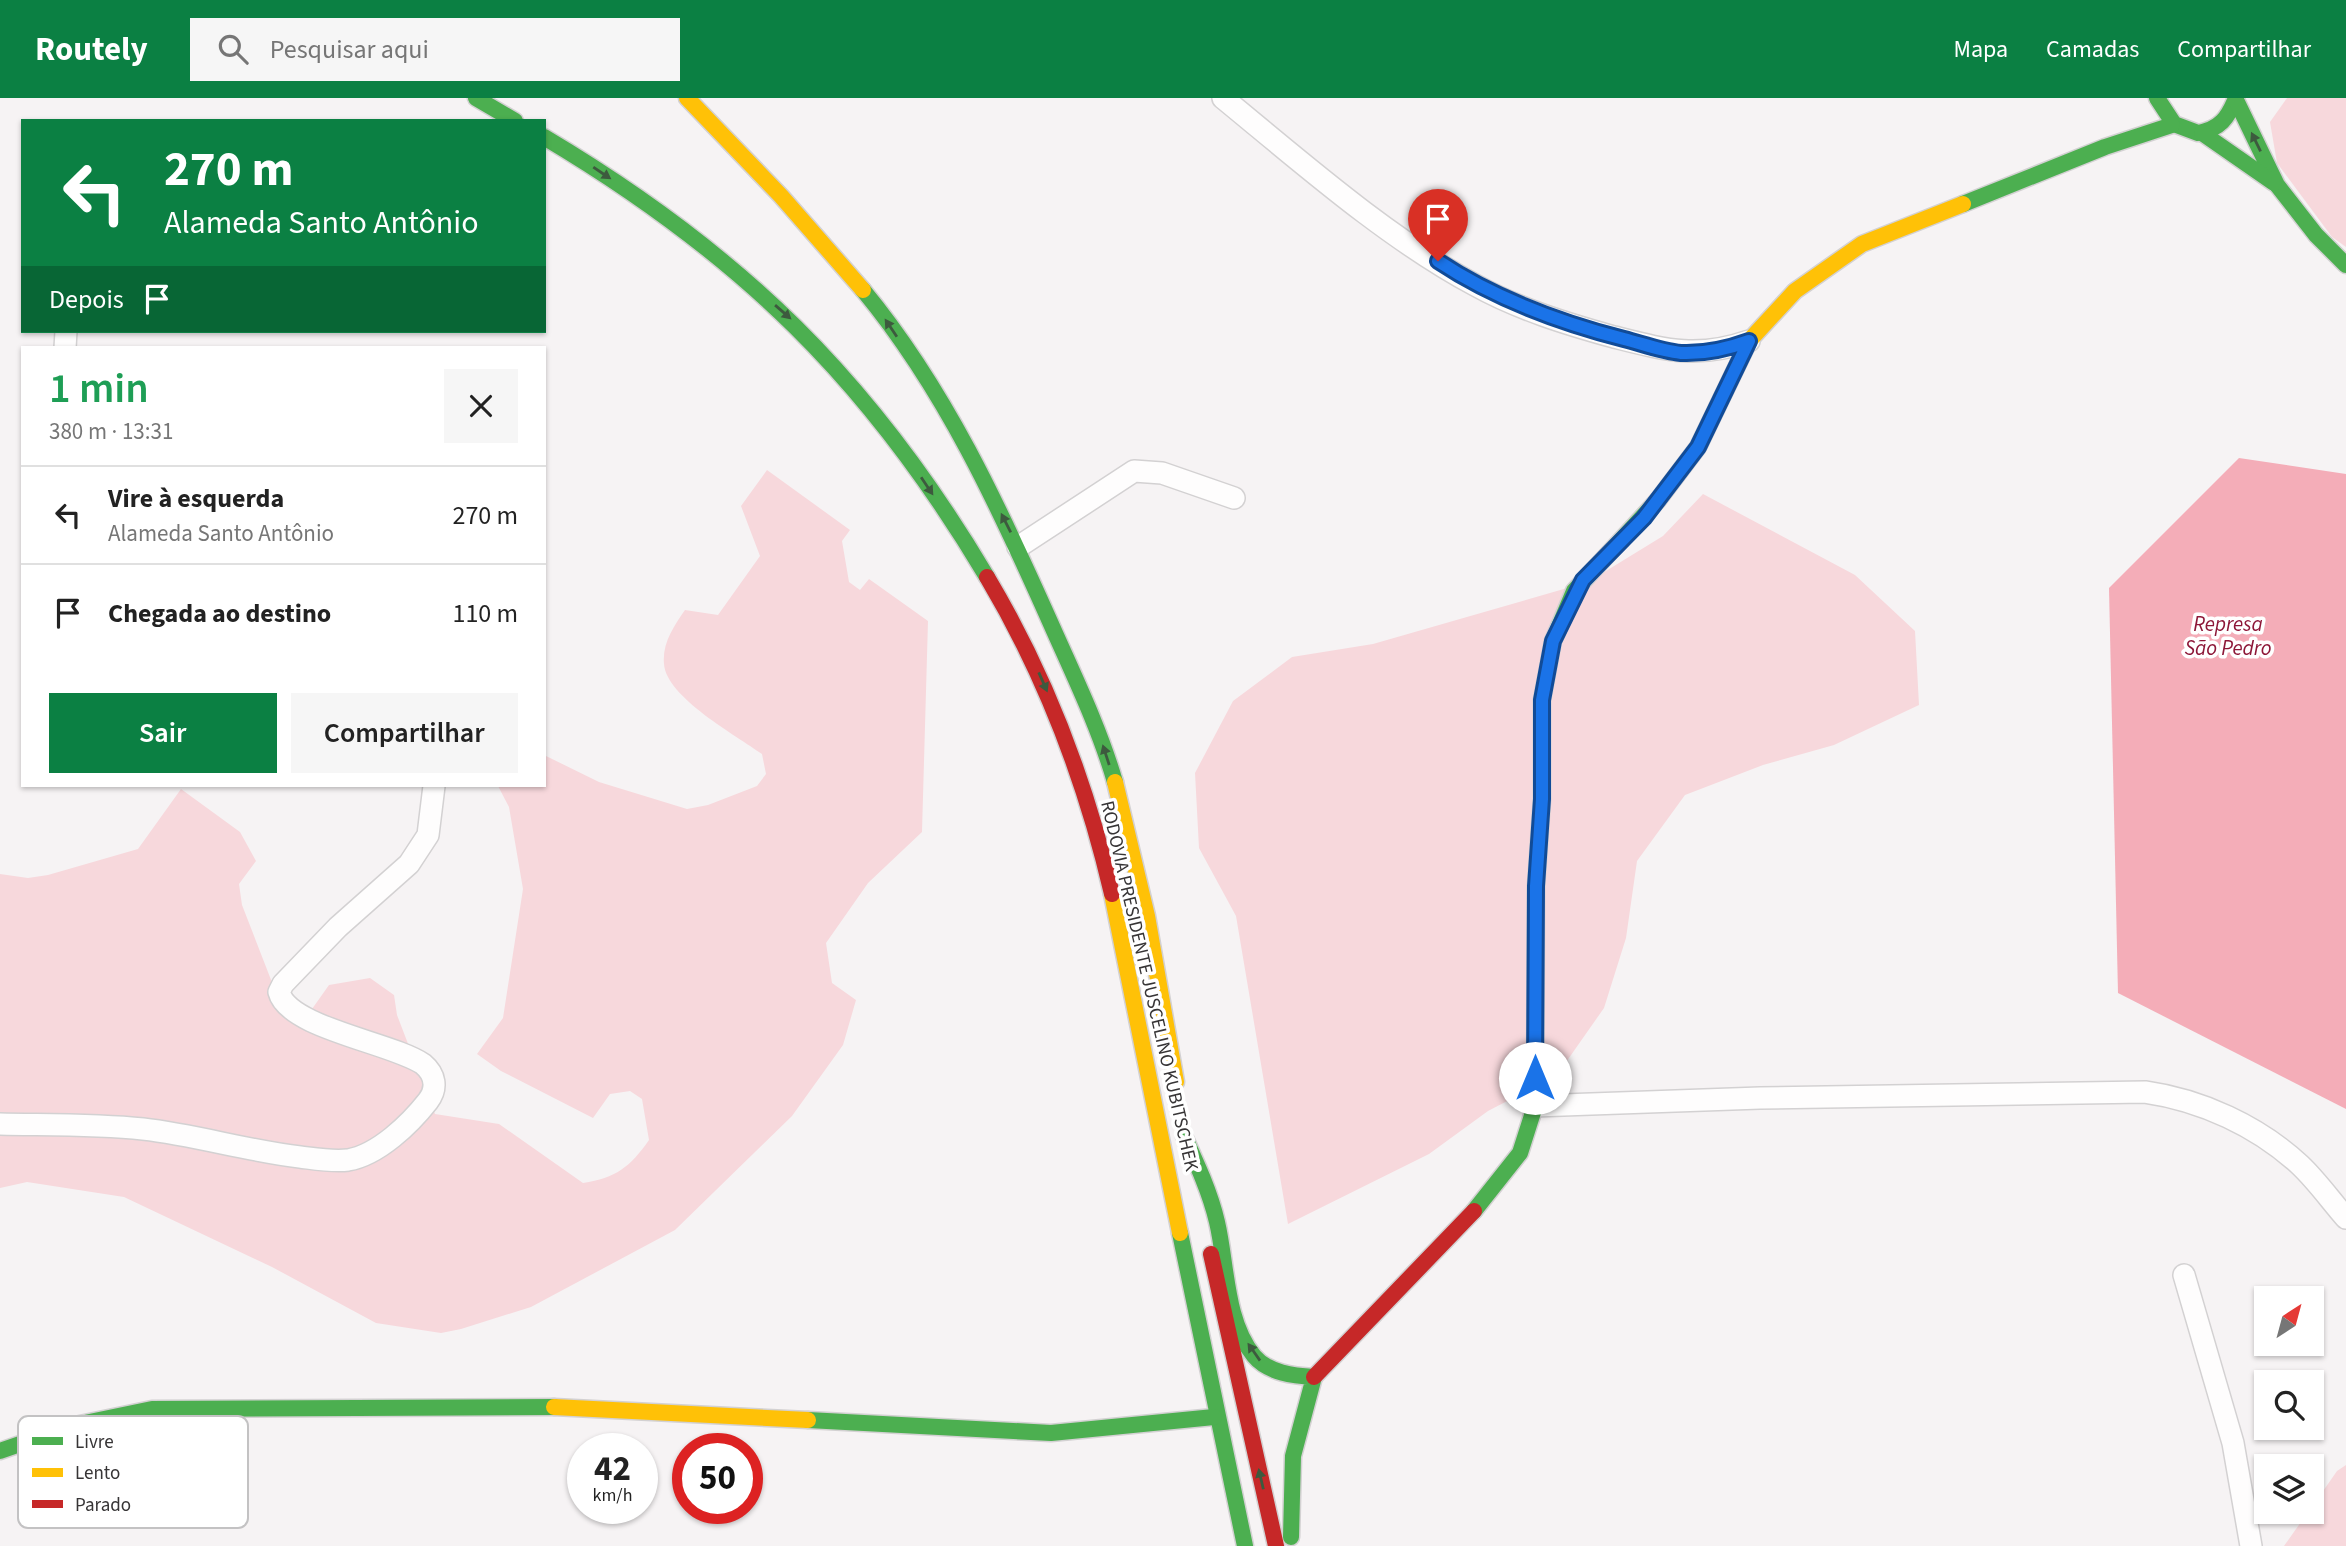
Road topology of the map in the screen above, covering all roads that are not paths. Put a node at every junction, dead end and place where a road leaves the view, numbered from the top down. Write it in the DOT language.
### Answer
graph roads {
  1 [pos="476,98"];
  2 [pos="687,98"];
  3 [pos="1223,98"];
  4 [pos="2236,99"];
  5 [pos="2154,101"];
  6 [pos="512,119"];
  7 [pos="2130,122"];
  8 [pos="2172,125"];
  9 [pos="2203,133"];
  10 [pos="546,138"];
  11 [pos="2105,147"];
  12 [pos="2277,185"];
  13 [pos="2346,265"];
  14 [pos="1749,341"];
  15 [pos="1234,498"];
  16 [pos="1018,547"];
  17 [pos="434,787"];
  18 [pos="1178,1097"];
  19 [pos="1535,1105"];
  20 [pos="0,1124"];
  21 [pos="2346,1219"];
  22 [pos="2184,1275"];
  23 [pos="1314,1377"];
  24 [pos="107,1416"];
  25 [pos="1214,1417"];
  26 [pos="18,1444"];
  27 [pos="0,1451"];
  28 [pos="1245,1546"];
  29 [pos="1276,1546"];
  30 [pos="1293,1546"];
  31 [pos="2251,1546"];
  1 -- 6 [label="main road"];
  16 -- 2 [label="main road, RODOVIA PRESIDENTE JUSCELINO KUBITSCHEK, one-way"];
  3 -- 14 [label="street"];
  4 -- 9 [label="main road"];
  12 -- 4 [label="main road, one-way"];
  5 -- 8 [label="main road"];
  7 -- 11 [label="main road"];
  8 -- 9 [label="main road"];
  8 -- 11 [label="main road"];
  9 -- 12 [label="main road"];
  10 -- 25 [label="main road, RODOVIA PRESIDENTE JUSCELINO KUBITSCHEK, one-way"];
  11 -- 14 [label="main road"];
  12 -- 13 [label="main road"];
  14 -- 19 [label="main road"];
  15 -- 16 [label="street"];
  18 -- 16 [label="main road, RODOVIA PRESIDENTE JUSCELINO KUBITSCHEK, one-way"];
  17 -- 20 [label="street"];
  19 -- 21 [label="street"];
  19 -- 23 [label="main road"];
  22 -- 31 [label="street"];
  23 -- 29 [label="main road, RODOVIA PRESIDENTE JUSCELINO KUBITSCHEK"];
  23 -- 30 [label="main road"];
  24 -- 25 [label="main road"];
  25 -- 28 [label="main road, RODOVIA PRESIDENTE JUSCELINO KUBITSCHEK"];
  26 -- 27 [label="main road"];
}
